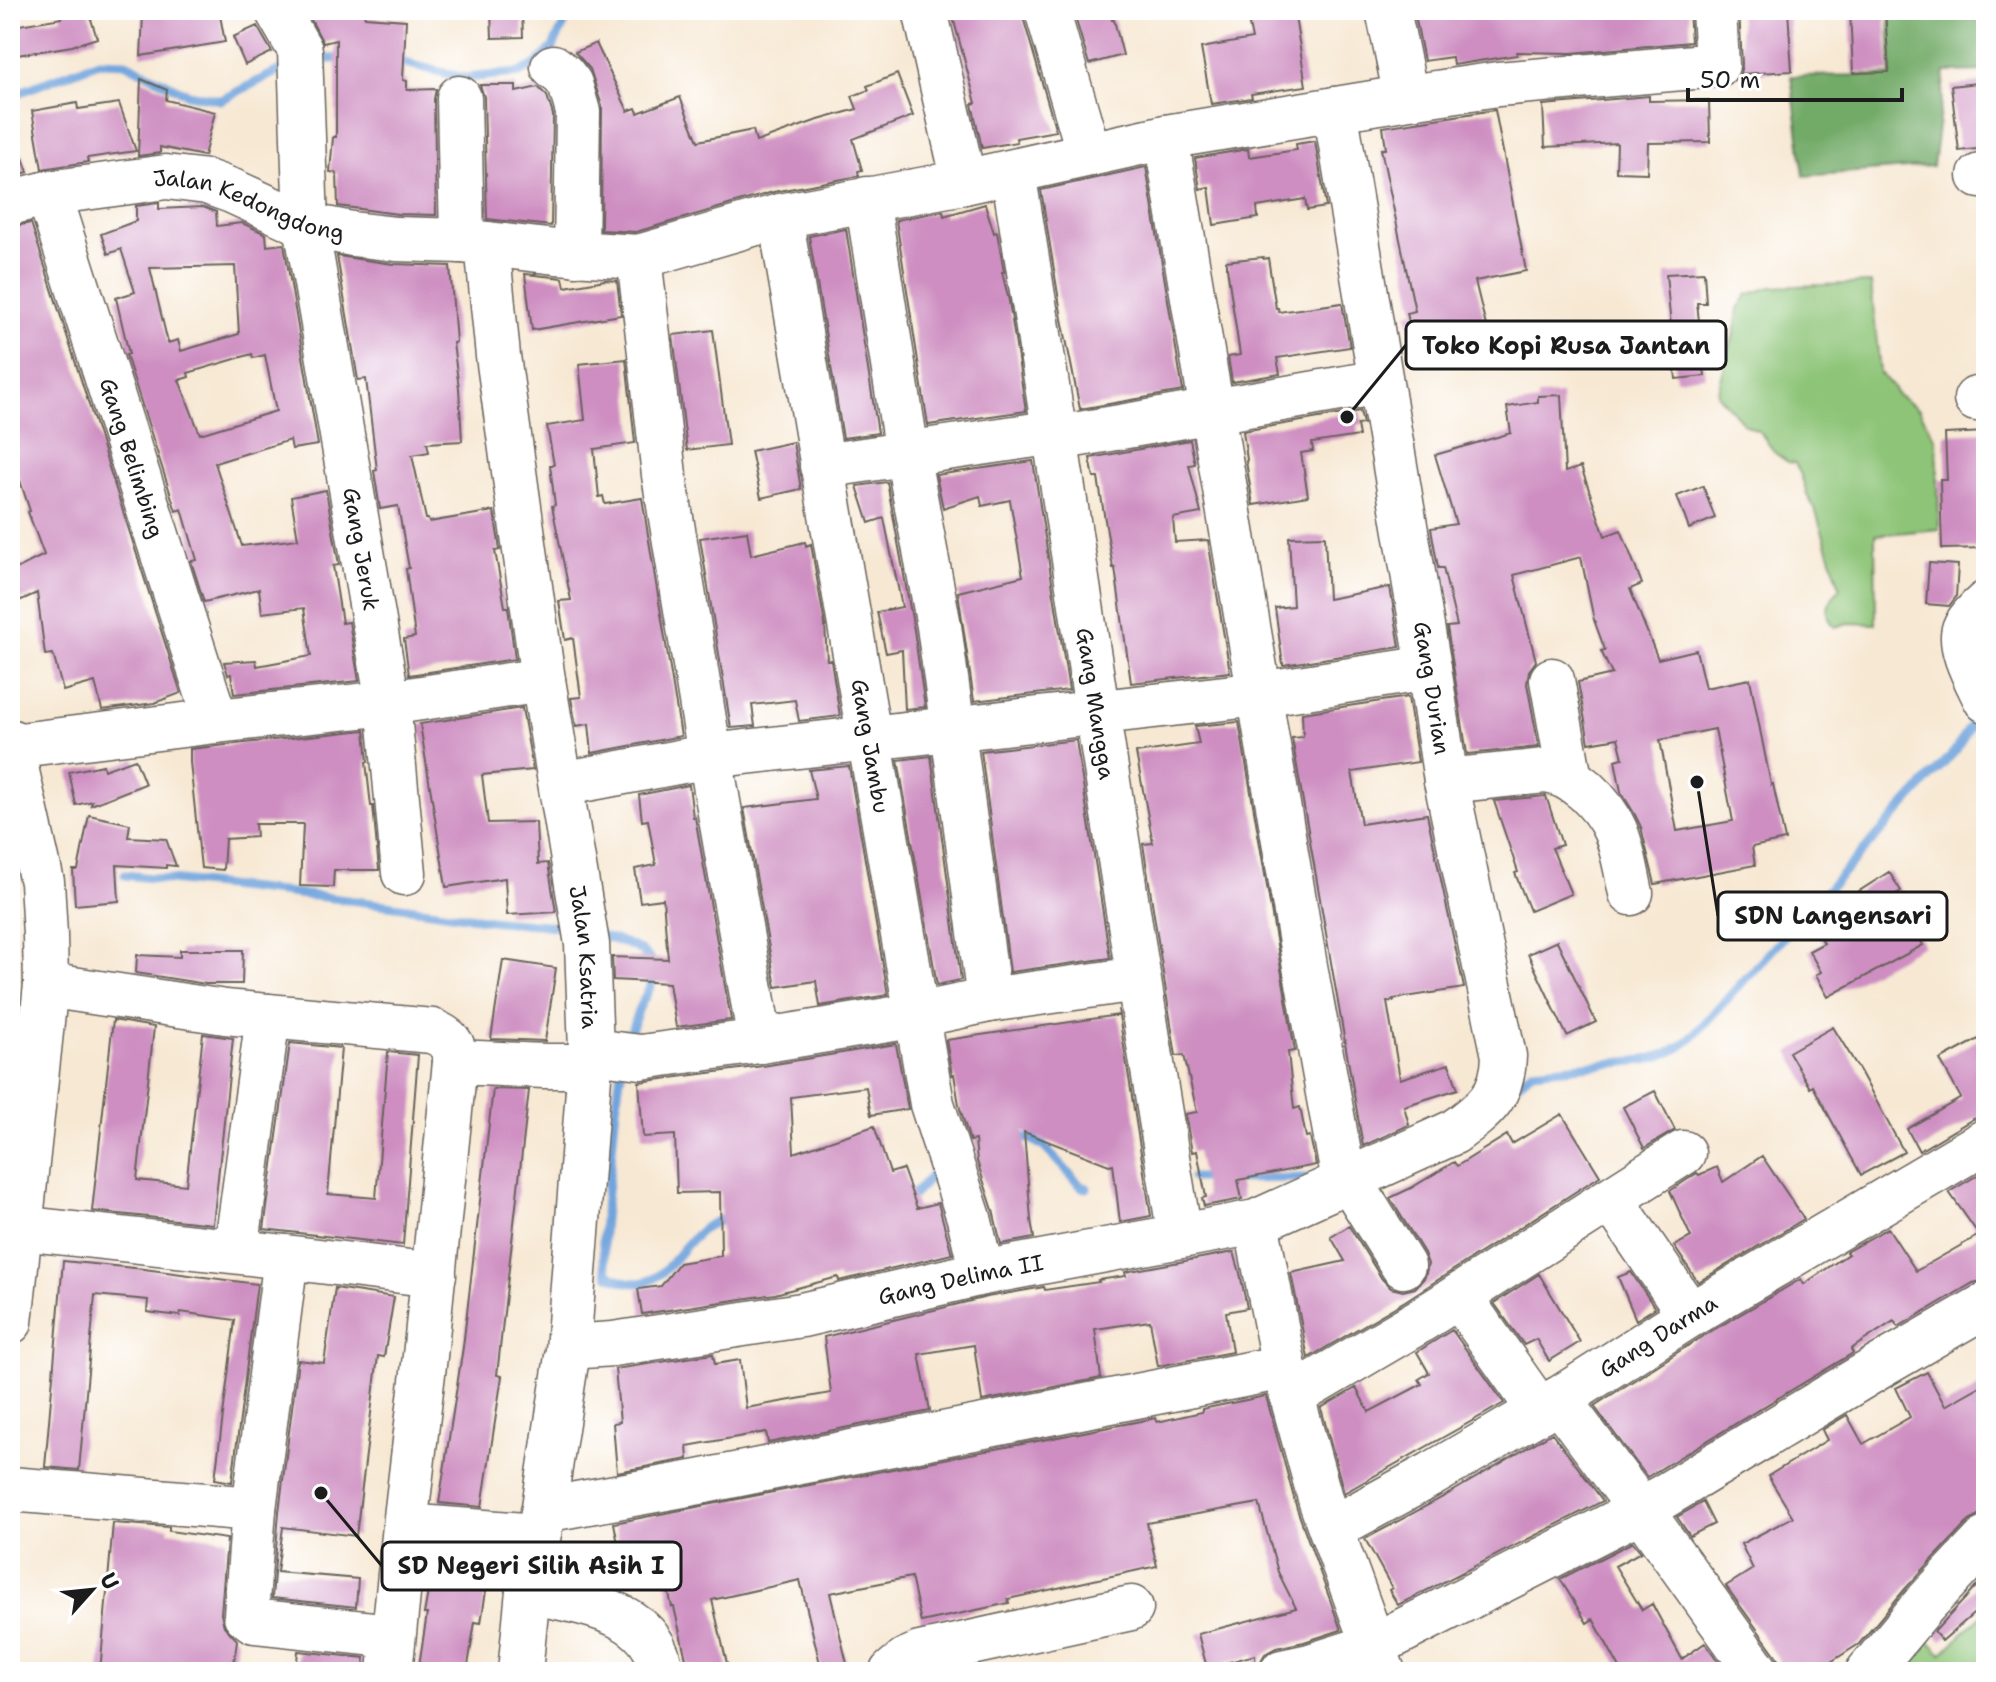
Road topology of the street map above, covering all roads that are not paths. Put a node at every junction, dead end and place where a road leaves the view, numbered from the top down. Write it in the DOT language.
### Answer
graph roads {
  1 [pos="277,10"];
  2 [pos="925,10"];
  3 [pos="1047,10"];
  4 [pos="1388,10"];
  5 [pos="1714,10"];
  6 [pos="553,67"];
  7 [pos="1406,97"];
  8 [pos="459,98"];
  9 [pos="1335,109"];
  10 [pos="1166,137"];
  11 [pos="1089,154"];
  12 [pos="1013,172"];
  13 [pos="964,182"];
  14 [pos="29,198"];
  15 [pos="867,199"];
  16 [pos="780,216"];
  17 [pos="306,225"];
  18 [pos="475,242"];
  19 [pos="576,254"];
  20 [pos="639,257"];
  21 [pos="1380,382"];
  22 [pos="1212,411"];
  23 [pos="1056,435"];
  24 [pos="907,453"];
  25 [pos="822,466"];
  26 [pos="1986,603"];
  27 [pos="1429,668"];
  28 [pos="543,680"];
  29 [pos="1552,680"];
  30 [pos="1260,694"];
  31 [pos="1984,695"];
  32 [pos="388,703"];
  33 [pos="1098,713"];
  34 [pos="216,721"];
  35 [pos="954,728"];
  36 [pos="868,737"];
  37 [pos="11,743"];
  38 [pos="710,756"];
  39 [pos="1570,779"];
  40 [pos="1446,781"];
  41 [pos="561,784"];
  42 [pos="404,873"];
  43 [pos="1631,893"];
  44 [pos="1137,979"];
  45 [pos="46,985"];
  46 [pos="989,1000"];
  47 [pos="918,1015"];
  48 [pos="268,1016"];
  49 [pos="760,1041"];
  50 [pos="608,1057"];
  51 [pos="455,1062"];
  52 [pos="22,1082"];
  53 [pos="1986,1141"];
  54 [pos="1683,1153"];
  55 [pos="1346,1180"];
  56 [pos="1612,1200"];
  57 [pos="1256,1222"];
  58 [pos="19,1228"];
  59 [pos="1180,1236"];
  60 [pos="236,1251"];
  61 [pos="286,1257"];
  62 [pos="1403,1266"];
  63 [pos="982,1273"];
  64 [pos="434,1275"];
  65 [pos="1459,1296"];
  66 [pos="1986,1305"];
  67 [pos="1690,1315"];
  68 [pos="10,1322"];
  69 [pos="569,1347"];
  70 [pos="1288,1382"];
  71 [pos="1549,1405"];
  72 [pos="10,1489"];
  73 [pos="254,1509"];
  74 [pos="1641,1510"];
  75 [pos="541,1523"];
  76 [pos="405,1526"];
  77 [pos="1331,1529"];
  78 [pos="1986,1539"];
  79 [pos="528,1591"];
  80 [pos="1131,1608"];
  81 [pos="392,1654"];
  82 [pos="1378,1659"];
  83 [pos="520,1672"];
  84 [pos="661,1672"];
  85 [pos="892,1672"];
  86 [pos="1282,1672"];
  87 [pos="1757,1672"];
  88 [pos="1868,1672"];
  1 -- 17 [label="street, Gang Jeruk"];
  2 -- 13 [label="street"];
  3 -- 11 [label="street"];
  4 -- 7 [label="street"];
  5 -- 7 [label="street, Jalan Kedongdong"];
  6 -- 19 [label="street"];
  7 -- 9 [label="street, Jalan Kedongdong"];
  8 -- 18 [label="street, Jalan Ksatria"];
  9 -- 10 [label="street, Jalan Kedongdong"];
  9 -- 21 [label="street, Gang Durian"];
  10 -- 11 [label="street, Jalan Kedongdong"];
  10 -- 22 [label="street"];
  11 -- 12 [label="street, Jalan Kedongdong"];
  12 -- 13 [label="street, Jalan Kedongdong"];
  12 -- 23 [label="street, Gang Mangga"];
  13 -- 15 [label="street, Jalan Kedongdong"];
  14 -- 17 [label="street, Jalan Kedongdong"];
  14 -- 34 [label="street, Gang Belimbing"];
  15 -- 16 [label="street, Jalan Kedongdong"];
  15 -- 24 [label="street"];
  16 -- 20 [label="street, Jalan Kedongdong"];
  16 -- 25 [label="street, Gang Jambu"];
  17 -- 18 [label="street, Jalan Kedongdong"];
  17 -- 32 [label="street, Gang Jeruk"];
  18 -- 19 [label="street, Jalan Kedongdong"];
  18 -- 28 [label="street, Jalan Ksatria"];
  19 -- 20 [label="street, Jalan Kedongdong"];
  20 -- 38 [label="street"];
  21 -- 22 [label="street"];
  21 -- 27 [label="street, Gang Durian"];
  22 -- 23 [label="street"];
  22 -- 30 [label="street"];
  23 -- 24 [label="street"];
  23 -- 33 [label="street, Gang Mangga"];
  24 -- 25 [label="street"];
  24 -- 35 [label="street"];
  25 -- 36 [label="street, Gang Jambu"];
  26 -- 31 [label="street"];
  27 -- 30 [label="street"];
  27 -- 40 [label="street, Gang Durian"];
  28 -- 32 [label="street"];
  28 -- 41 [label="street, Jalan Ksatria"];
  29 -- 39 [label="street"];
  30 -- 33 [label="street"];
  30 -- 55 [label="street"];
  32 -- 34 [label="street"];
  32 -- 42 [label="street, Gang Jeruk"];
  33 -- 35 [label="street"];
  33 -- 44 [label="street, Gang Mangga"];
  34 -- 37 [label="street"];
  35 -- 36 [label="street"];
  35 -- 46 [label="street"];
  36 -- 38 [label="street"];
  36 -- 47 [label="street, Gang Jambu"];
  37 -- 45 [label="street"];
  38 -- 41 [label="street"];
  38 -- 49 [label="street"];
  39 -- 40 [label="street"];
  39 -- 43 [label="street"];
  40 -- 55 [label="street, Gang Durian"];
  41 -- 50 [label="street, Jalan Ksatria"];
  44 -- 46 [label="street"];
  44 -- 59 [label="street, Gang Mangga"];
  45 -- 48 [label="street"];
  45 -- 52 [label="street"];
  46 -- 47 [label="street"];
  47 -- 49 [label="street"];
  47 -- 63 [label="street, Gang Jambu"];
  48 -- 51 [label="street"];
  48 -- 60 [label="street"];
  49 -- 50 [label="street"];
  50 -- 51 [label="street"];
  50 -- 69 [label="street, Jalan Ksatria"];
  51 -- 64 [label="street"];
  52 -- 58 [label="street"];
  53 -- 67 [label="street, Gang Darma"];
  54 -- 56 [label="street"];
  55 -- 57 [label="street, Gang Delima II"];
  55 -- 62 [label="street"];
  56 -- 65 [label="street"];
  56 -- 67 [label="street"];
  57 -- 59 [label="street, Gang Delima II"];
  57 -- 70 [label="street"];
  58 -- 60 [label="street"];
  58 -- 68 [label="street"];
  59 -- 63 [label="street, Gang Delima II"];
  60 -- 61 [label="street"];
  61 -- 64 [label="street"];
  61 -- 73 [label="street"];
  63 -- 69 [label="street, Gang Delima II"];
  64 -- 76 [label="street"];
  65 -- 70 [label="street"];
  65 -- 71 [label="street"];
  66 -- 74 [label="street"];
  67 -- 71 [label="street, Gang Darma"];
  69 -- 75 [label="street, Jalan Ksatria"];
  70 -- 75 [label="street"];
  70 -- 77 [label="street"];
  71 -- 74 [label="street"];
  71 -- 77 [label="street, Gang Darma"];
  72 -- 73 [label="street"];
  73 -- 81 [label="street"];
  74 -- 82 [label="street"];
  74 -- 87 [label="street"];
  75 -- 76 [label="street"];
  75 -- 79 [label="street, Jalan Ksatria"];
  76 -- 81 [label="street"];
  77 -- 82 [label="street"];
  78 -- 88 [label="street"];
  79 -- 83 [label="street, Jalan Ksatria"];
  79 -- 84 [label="street"];
  80 -- 85 [label="street"];
  82 -- 86 [label="street"];
}
